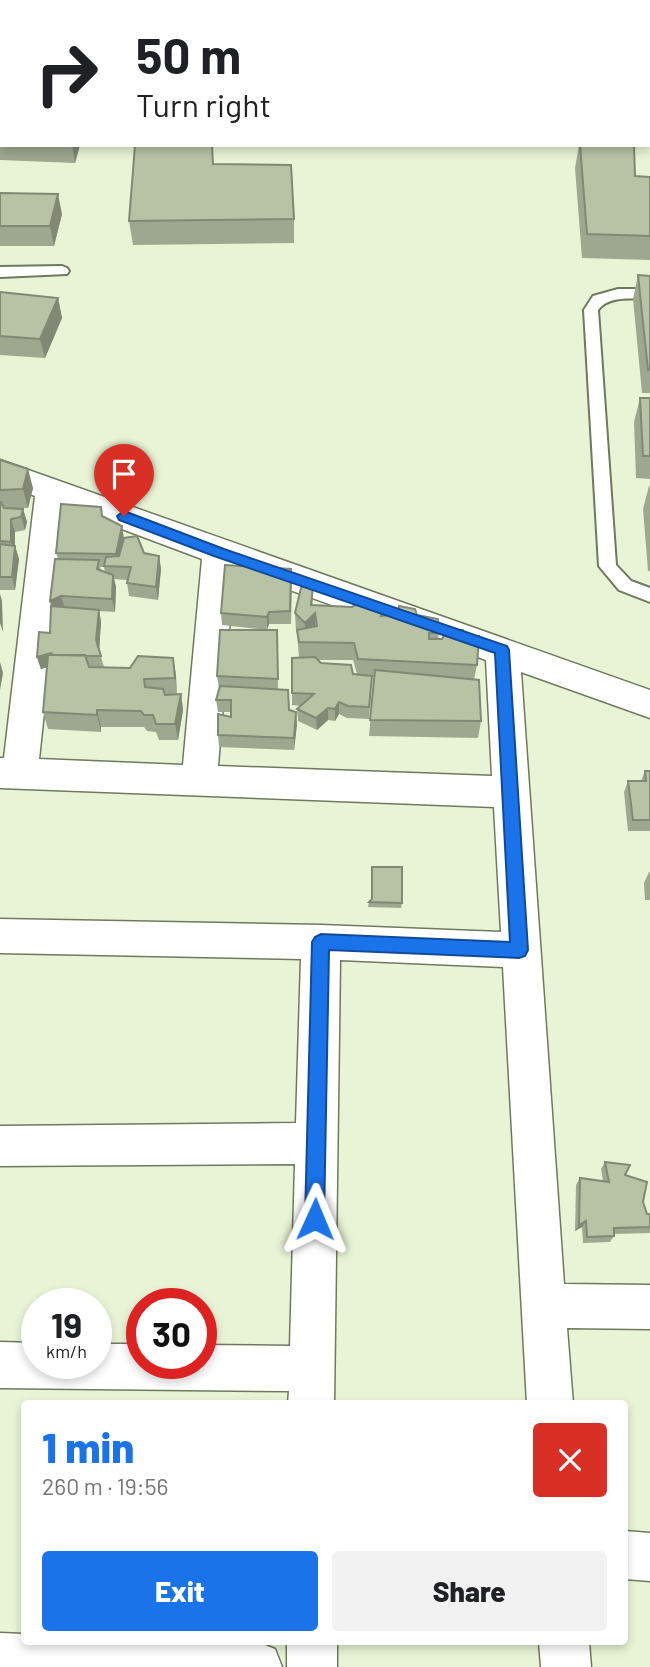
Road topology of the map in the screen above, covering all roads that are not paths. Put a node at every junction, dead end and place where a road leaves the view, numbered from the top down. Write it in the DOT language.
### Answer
graph roads {
  1 [pos="62,271"];
  2 [pos="0,272"];
  3 [pos="650,294"];
  4 [pos="0,471"];
  5 [pos="52,489"];
  6 [pos="219,552"];
  7 [pos="650,595"];
  8 [pos="502,650"];
  9 [pos="650,704"];
  10 [pos="10,773"];
  11 [pos="200,782"];
  12 [pos="510,792"];
  13 [pos="0,936"];
  14 [pos="321,942"];
  15 [pos="519,950"];
  16 [pos="316,1143"];
  17 [pos="0,1146"];
  18 [pos="545,1306"];
  19 [pos="650,1307"];
  20 [pos="0,1365"];
  21 [pos="311,1387"];
  22 [pos="550,1400"];
  23 [pos="628,1555"];
  24 [pos="650,1557"];
  25 [pos="312,1645"];
  26 [pos="564,1645"];
  27 [pos="0,1658"];
  28 [pos="257,1667"];
  29 [pos="312,1667"];
  30 [pos="566,1667"];
  1 -- 2 [label="lane"];
  3 -- 7 [label="lane"];
  4 -- 5 [label="street"];
  5 -- 6 [label="street"];
  5 -- 10 [label="street"];
  6 -- 8 [label="street"];
  6 -- 11 [label="street"];
  8 -- 9 [label="street"];
  8 -- 12 [label="street"];
  10 -- 11 [label="street"];
  11 -- 12 [label="street"];
  12 -- 15 [label="street"];
  13 -- 14 [label="street"];
  14 -- 15 [label="street"];
  14 -- 16 [label="street"];
  15 -- 18 [label="street"];
  16 -- 17 [label="street"];
  16 -- 21 [label="street"];
  18 -- 19 [label="street"];
  18 -- 22 [label="street"];
  20 -- 21 [label="street"];
  23 -- 24 [label="street"];
  25 -- 29 [label="street"];
  26 -- 30 [label="street"];
  27 -- 28 [label="street"];
}
